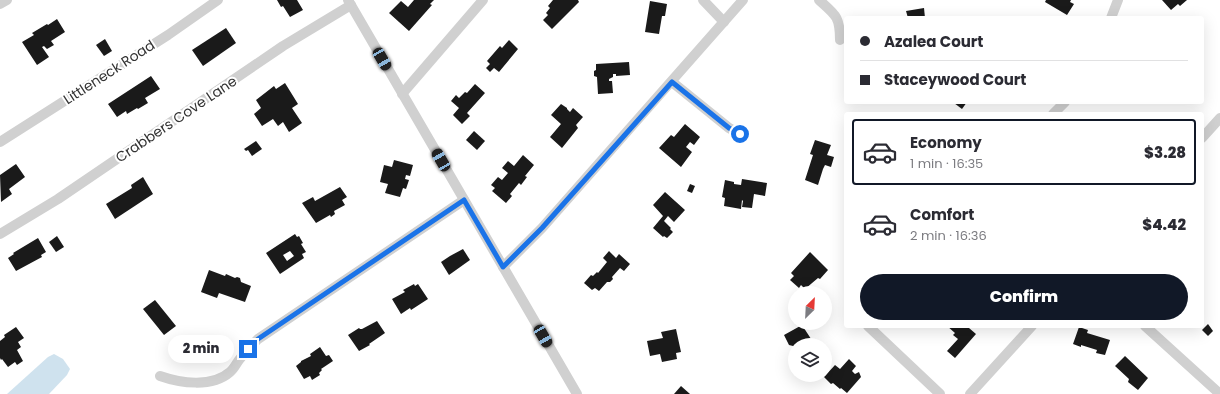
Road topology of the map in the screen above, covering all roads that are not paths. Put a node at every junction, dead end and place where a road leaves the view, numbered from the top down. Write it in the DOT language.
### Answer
graph roads {
  1 [pos="7,0"];
  2 [pos="218,0"];
  3 [pos="483,0"];
  4 [pos="703,0"];
  5 [pos="743,0"];
  6 [pos="819,0"];
  7 [pos="1118,0"];
  8 [pos="350,2"];
  9 [pos="0,4"];
  10 [pos="1112,16"];
  11 [pos="724,22"];
  12 [pos="840,40"];
  13 [pos="672,82"];
  14 [pos="402,94"];
  15 [pos="1062,104"];
  16 [pos="1055,112"];
  17 [pos="1220,118"];
  18 [pos="740,134"];
  19 [pos="1204,136"];
  20 [pos="0,142"];
  21 [pos="464,200"];
  22 [pos="0,234"];
  23 [pos="503,267"];
  24 [pos="870,328"];
  25 [pos="1030,328"];
  26 [pos="1147,328"];
  27 [pos="160,376"];
  28 [pos="577,394"];
  29 [pos="940,394"];
  30 [pos="970,394"];
  31 [pos="1220,394"];
  1 -- 9 [label="street"];
  2 -- 20 [label="street, Littleneck Road"];
  3 -- 14 [label="street"];
  4 -- 11 [label="street"];
  5 -- 11 [label="street"];
  6 -- 12 [label="street"];
  7 -- 10 [label="street"];
  8 -- 14 [label="street"];
  8 -- 22 [label="street, Crabbers Cove Lane"];
  11 -- 13 [label="street"];
  13 -- 18 [label="street"];
  13 -- 23 [label="street"];
  14 -- 21 [label="street"];
  15 -- 16 [label="street"];
  17 -- 19 [label="street"];
  21 -- 23 [label="street"];
  21 -- 27 [label="street"];
  23 -- 28 [label="street"];
  24 -- 29 [label="street"];
  25 -- 30 [label="street"];
  26 -- 31 [label="street"];
}
